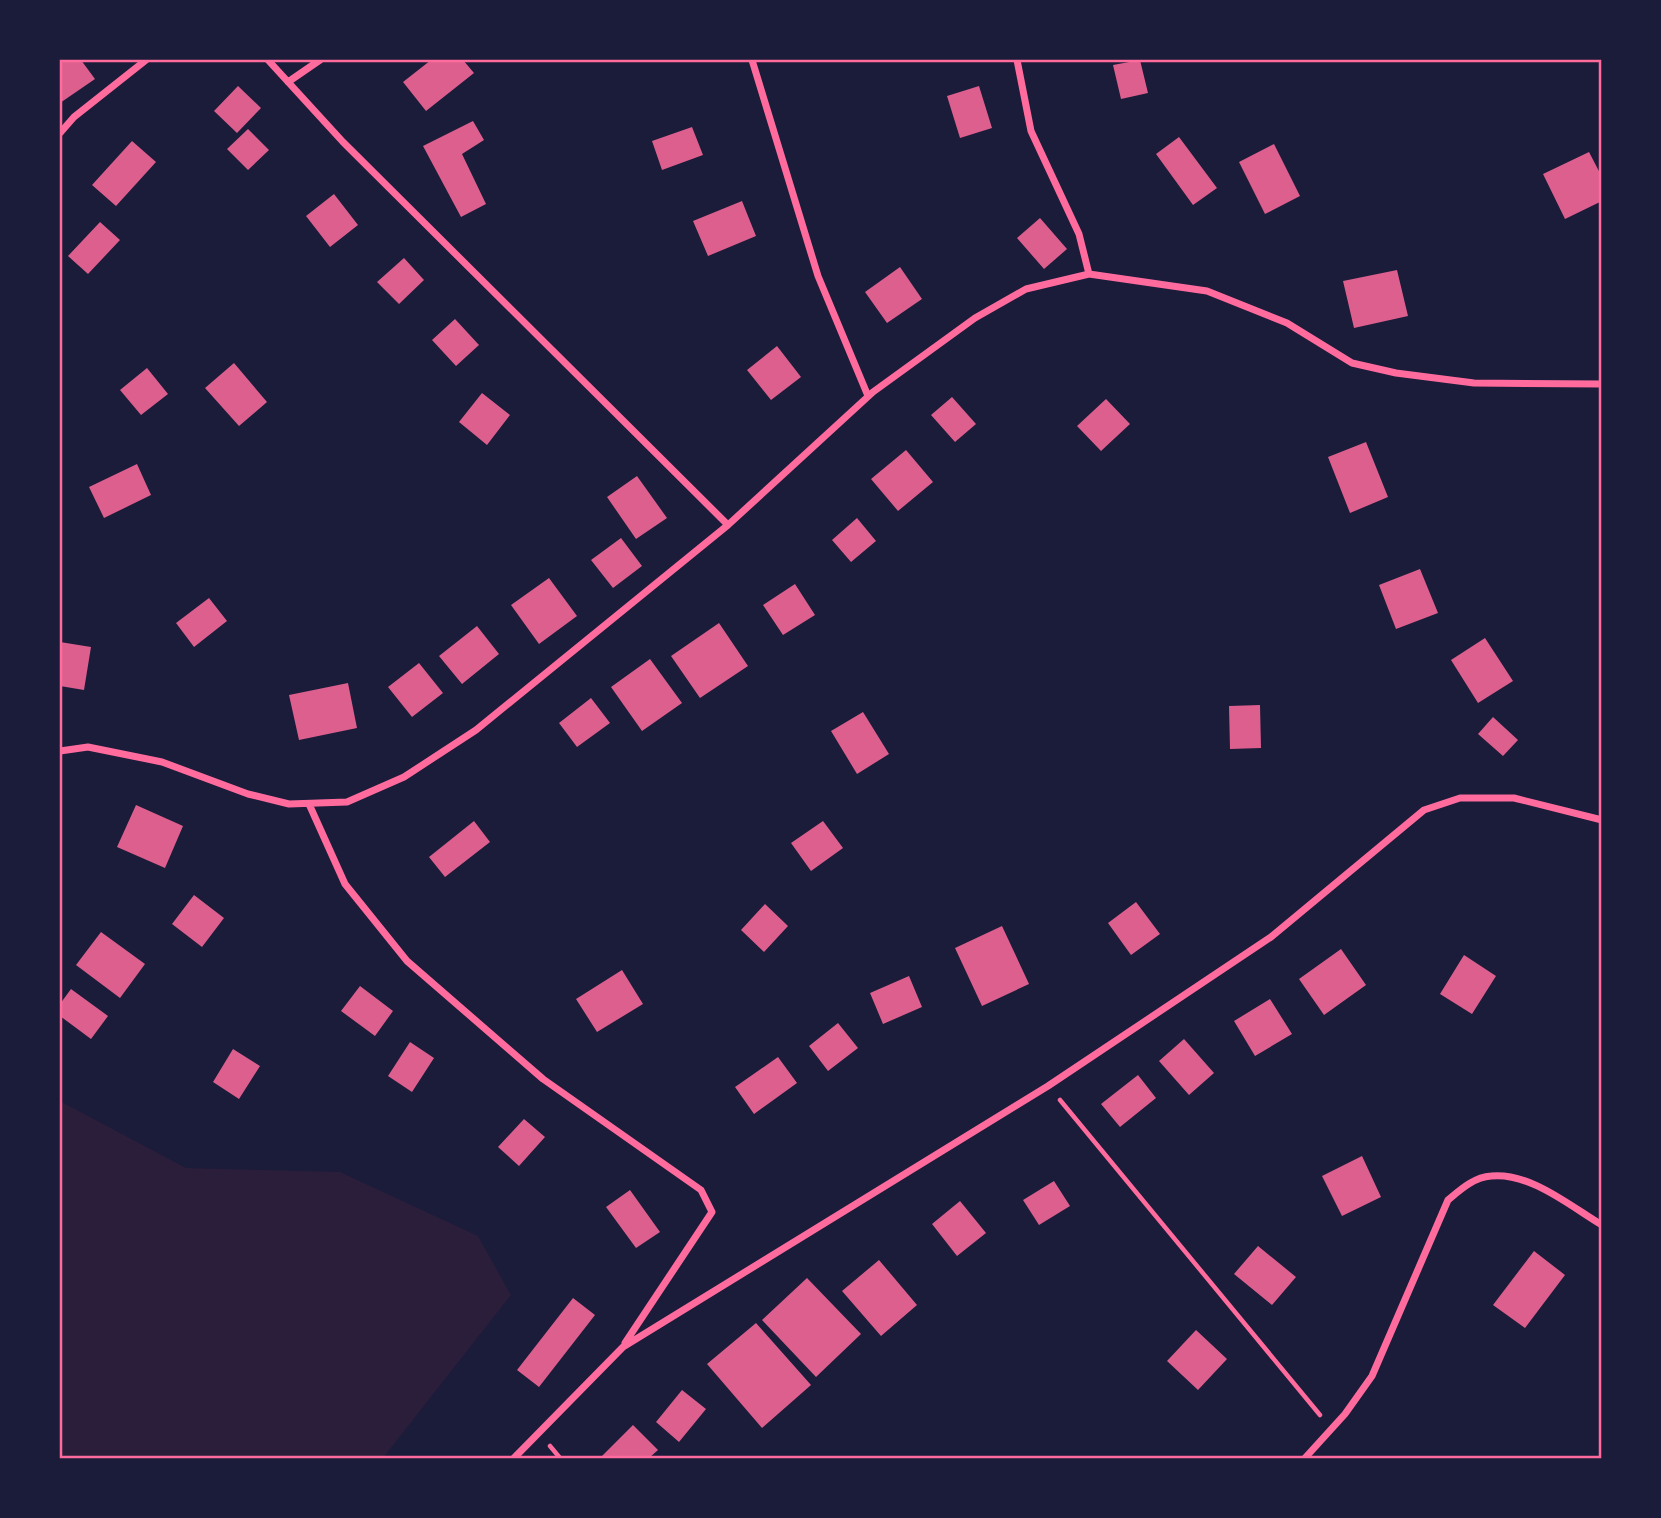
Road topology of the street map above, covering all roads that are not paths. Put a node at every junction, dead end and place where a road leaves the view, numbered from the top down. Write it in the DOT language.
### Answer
graph roads {
  1 [pos="146,60"];
  2 [pos="268,60"];
  3 [pos="320,60"];
  4 [pos="752,60"];
  5 [pos="1017,60"];
  6 [pos="288,82"];
  7 [pos="60,133"];
  8 [pos="1089,274"];
  9 [pos="1601,384"];
  10 [pos="868,397"];
  11 [pos="728,525"];
  12 [pos="60,751"];
  13 [pos="309,804"];
  14 [pos="1601,820"];
  15 [pos="1601,1225"];
  16 [pos="623,1346"];
  17 [pos="514,1458"];
  18 [pos="1305,1458"];
  1 -- 7 [label="street"];
  2 -- 6 [label="street"];
  3 -- 6 [label="street"];
  4 -- 10 [label="street"];
  5 -- 8 [label="street"];
  6 -- 11 [label="street"];
  8 -- 9 [label="street"];
  8 -- 10 [label="street"];
  10 -- 11 [label="street"];
  11 -- 13 [label="street"];
  12 -- 13 [label="street"];
  13 -- 16 [label="street"];
  14 -- 16 [label="street"];
  15 -- 18 [label="street"];
  16 -- 17 [label="street"];
}
